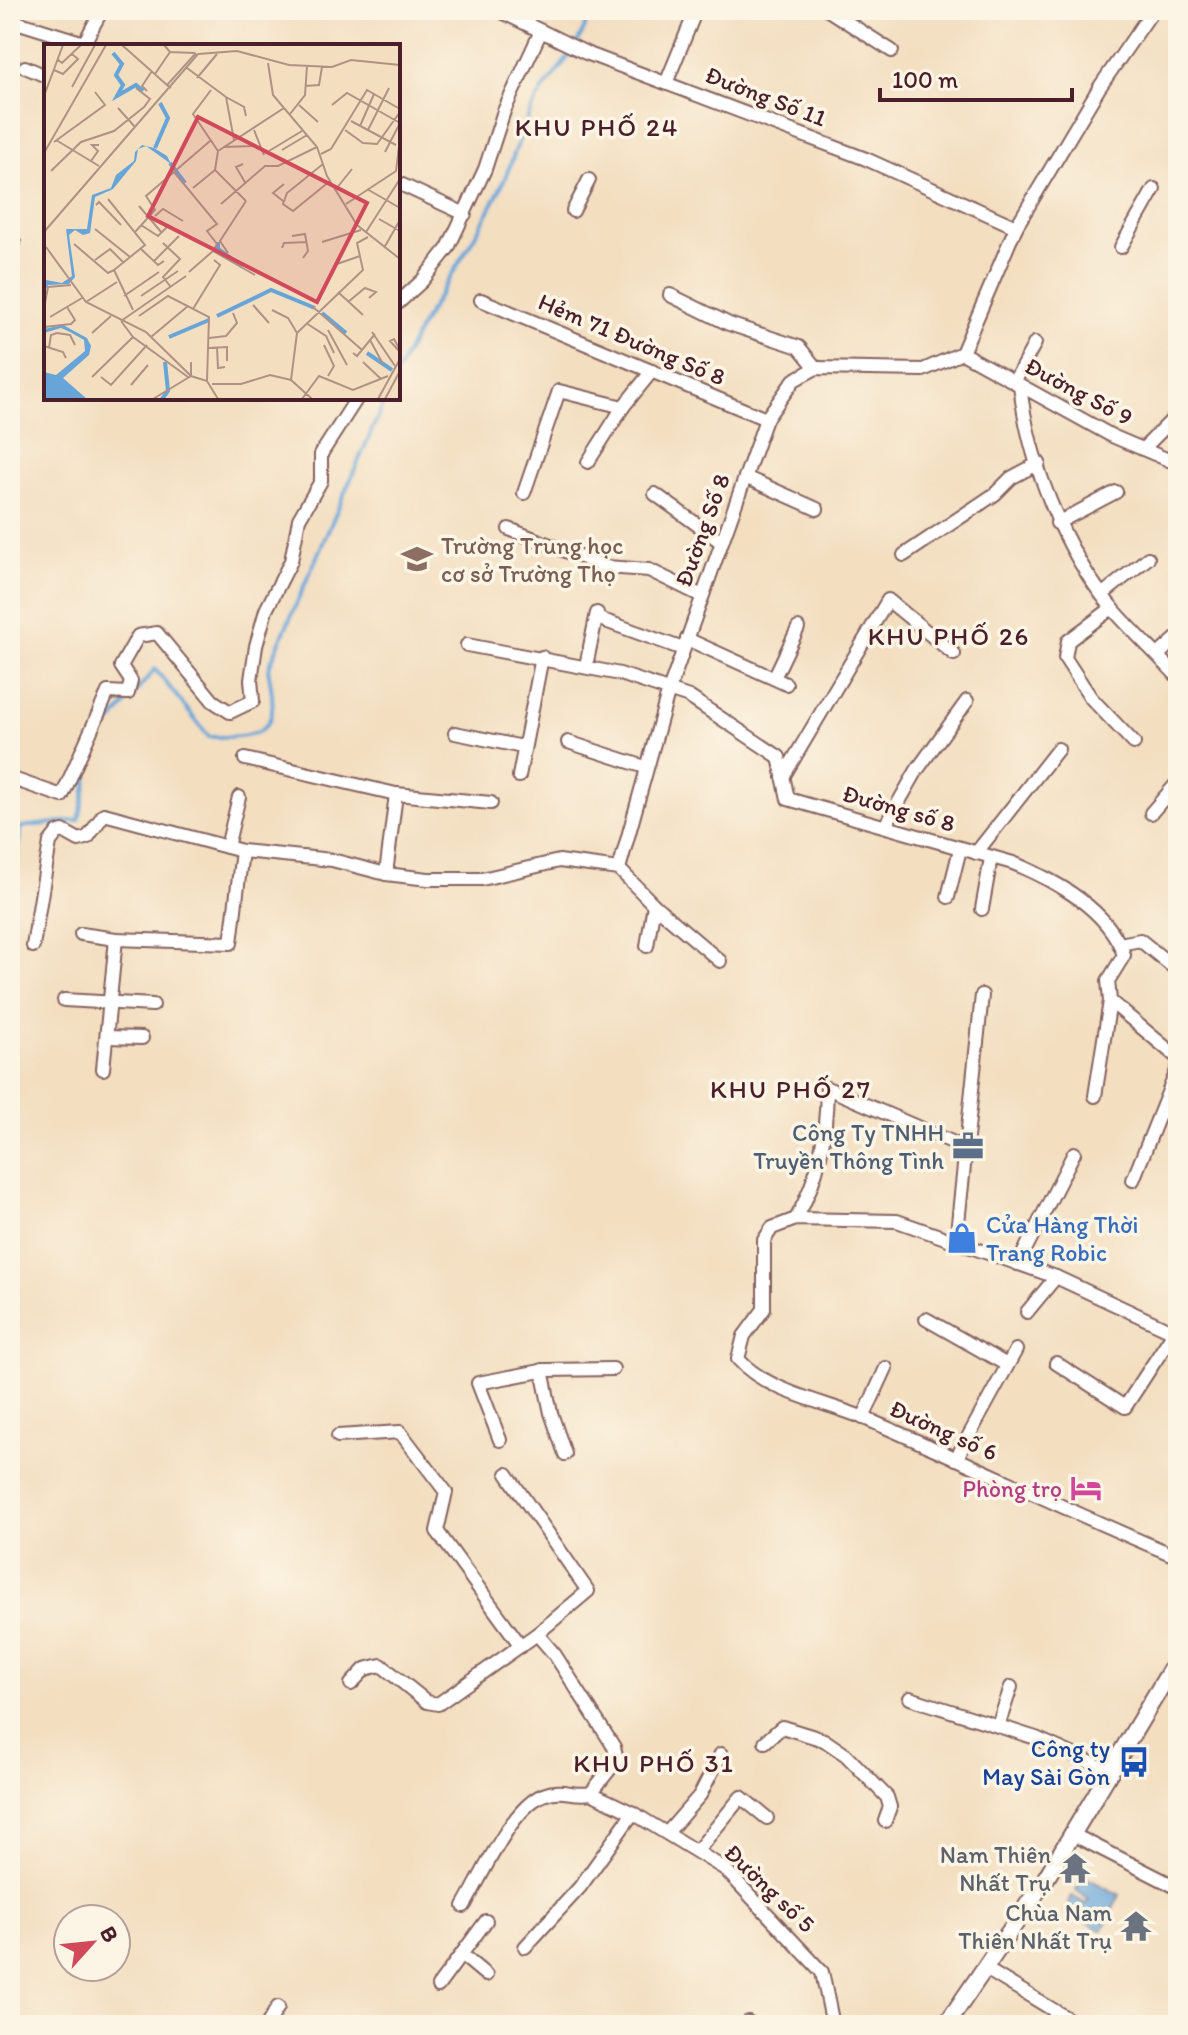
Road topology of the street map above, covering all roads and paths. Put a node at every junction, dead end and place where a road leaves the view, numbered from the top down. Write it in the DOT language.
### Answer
graph roads {
  1 [pos="102,10"];
  2 [pos="498,10"];
  3 [pos="696,10"];
  4 [pos="828,10"];
  5 [pos="1153,10"];
  6 [pos="10,20"];
  7 [pos="543,32"];
  8 [pos="83,44"];
  9 [pos="86,44"];
  10 [pos="892,51"];
  11 [pos="25,67"];
  12 [pos="44,75"];
  13 [pos="667,81"];
  14 [pos="589,180"];
  15 [pos="400,184"];
  16 [pos="1154,189"];
  17 [pos="573,211"];
  18 [pos="465,214"];
  19 [pos="1016,227"];
  20 [pos="1121,247"];
  21 [pos="670,295"];
  22 [pos="400,300"];
  23 [pos="481,300"];
  24 [pos="1035,343"];
  25 [pos="962,353"];
  26 [pos="816,368"];
  27 [pos="652,371"];
  28 [pos="1017,384"];
  29 [pos="356,400"];
  30 [pos="623,407"];
  31 [pos="1178,414"];
  32 [pos="766,419"];
  33 [pos="1143,449"];
  34 [pos="588,462"];
  35 [pos="1039,463"];
  36 [pos="1178,464"];
  37 [pos="745,477"];
  38 [pos="1116,492"];
  39 [pos="524,493"];
  40 [pos="655,494"];
  41 [pos="817,509"];
  42 [pos="1057,523"];
  43 [pos="509,529"];
  44 [pos="721,542"];
  45 [pos="904,555"];
  46 [pos="1148,558"];
  47 [pos="1103,594"];
  48 [pos="702,596"];
  49 [pos="1112,608"];
  50 [pos="798,628"];
  51 [pos="1178,637"];
  52 [pos="685,644"];
  53 [pos="467,645"];
  54 [pos="954,654"];
  55 [pos="1158,655"];
  56 [pos="542,657"];
  57 [pos="586,666"];
  58 [pos="1178,677"];
  59 [pos="668,693"];
  60 [pos="967,701"];
  61 [pos="455,733"];
  62 [pos="568,742"];
  63 [pos="1134,743"];
  64 [pos="523,747"];
  65 [pos="1058,749"];
  66 [pos="245,759"];
  67 [pos="645,767"];
  68 [pos="519,776"];
  69 [pos="783,777"];
  70 [pos="10,778"];
  71 [pos="1178,782"];
  72 [pos="396,794"];
  73 [pos="239,797"];
  74 [pos="491,803"];
  75 [pos="1151,813"];
  76 [pos="885,826"];
  77 [pos="227,847"];
  78 [pos="960,849"];
  79 [pos="242,851"];
  80 [pos="976,853"];
  81 [pos="991,858"];
  82 [pos="619,869"];
  83 [pos="386,874"];
  84 [pos="948,897"];
  85 [pos="654,905"];
  86 [pos="982,909"];
  87 [pos="81,934"];
  88 [pos="116,939"];
  89 [pos="1120,944"];
  90 [pos="33,946"];
  91 [pos="647,946"];
  92 [pos="720,961"];
  93 [pos="1178,971"];
  94 [pos="982,995"];
  95 [pos="64,1000"];
  96 [pos="110,1001"];
  97 [pos="1110,1001"];
  98 [pos="153,1005"];
  99 [pos="107,1037"];
  100 [pos="142,1038"];
  101 [pos="1178,1058"];
  102 [pos="1178,1068"];
  103 [pos="103,1069"];
  104 [pos="1095,1096"];
  105 [pos="968,1149"];
  106 [pos="1074,1153"];
  107 [pos="1133,1180"];
  108 [pos="796,1219"];
  109 [pos="956,1242"];
  110 [pos="1018,1264"];
  111 [pos="1056,1277"];
  112 [pos="1027,1312"];
  113 [pos="926,1319"];
  114 [pos="1176,1333"];
  115 [pos="1016,1350"];
  116 [pos="1056,1363"];
  117 [pos="1007,1365"];
  118 [pos="886,1368"];
  119 [pos="613,1369"];
  120 [pos="542,1370"];
  121 [pos="863,1418"];
  122 [pos="338,1436"];
  123 [pos="500,1440"];
  124 [pos="565,1454"];
  125 [pos="956,1459"];
  126 [pos="507,1474"];
  127 [pos="1178,1557"];
  128 [pos="537,1634"];
  129 [pos="521,1646"];
  130 [pos="1176,1665"];
  131 [pos="351,1684"];
  132 [pos="1011,1687"];
  133 [pos="910,1698"];
  134 [pos="998,1726"];
  135 [pos="765,1742"];
  136 [pos="721,1754"];
  137 [pos="1112,1772"];
  138 [pos="591,1793"];
  139 [pos="633,1813"];
  140 [pos="767,1818"];
  141 [pos="885,1821"];
  142 [pos="667,1833"];
  143 [pos="1074,1835"];
  144 [pos="697,1851"];
  145 [pos="1178,1888"];
  146 [pos="464,1906"];
  147 [pos="486,1921"];
  148 [pos="525,1947"];
  149 [pos="462,1955"];
  150 [pos="986,1969"];
  151 [pos="486,1975"];
  152 [pos="438,1986"];
  153 [pos="278,2007"];
  154 [pos="267,2025"];
  155 [pos="833,2025"];
  156 [pos="946,2025"];
  157 [pos="1078,2025"];
  1 -- 9 [label="street"];
  2 -- 7 [label="street, Đường Số 11"];
  3 -- 13 [label="street"];
  4 -- 10 [label="street"];
  5 -- 19 [label="street"];
  6 -- 8 [label="street"];
  7 -- 13 [label="street, Đường Số 11"];
  7 -- 18 [label="street"];
  11 -- 12 [label="street"];
  13 -- 19 [label="street, Đường Số 11"];
  14 -- 17 [label="street"];
  15 -- 18 [label="street"];
  16 -- 20 [label="street"];
  18 -- 22 [label="street"];
  19 -- 25 [label="street"];
  21 -- 26 [label="street"];
  23 -- 27 [label="street, Hẻm 71 Đường Số 8"];
  24 -- 28 [label="street"];
  25 -- 26 [label="street"];
  25 -- 28 [label="street, Đường Số 9"];
  26 -- 32 [label="street, Đường Số 8"];
  27 -- 30 [label="street"];
  27 -- 32 [label="street, Hẻm 71 Đường Số 8"];
  28 -- 33 [label="street, Đường Số 9"];
  28 -- 35 [label="street"];
  29 -- 70 [label="street"];
  30 -- 34 [label="street"];
  30 -- 39 [label="street"];
  31 -- 33 [label="street"];
  32 -- 37 [label="street, Đường Số 8"];
  33 -- 36 [label="street, Đường Số 9"];
  35 -- 42 [label="street"];
  35 -- 45 [label="street"];
  37 -- 41 [label="street"];
  37 -- 44 [label="street, Đường Số 8"];
  38 -- 42 [label="street"];
  40 -- 44 [label="street"];
  42 -- 47 [label="street"];
  43 -- 48 [label="street"];
  44 -- 48 [label="street, Đường Số 8"];
  46 -- 47 [label="street"];
  47 -- 49 [label="street"];
  48 -- 52 [label="street, Đường Số 8"];
  49 -- 55 [label="street"];
  49 -- 63 [label="street"];
  50 -- 52 [label="street"];
  51 -- 55 [label="street"];
  52 -- 57 [label="street"];
  52 -- 59 [label="street, Đường Số 8"];
  53 -- 56 [label="street, Đường số 8"];
  54 -- 69 [label="street"];
  55 -- 58 [label="street"];
  56 -- 57 [label="street, Đường số 8"];
  56 -- 64 [label="street"];
  57 -- 59 [label="street, Đường số 8"];
  59 -- 67 [label="street, Đường Số 8"];
  59 -- 69 [label="street, Đường số 8"];
  60 -- 76 [label="street"];
  61 -- 64 [label="street"];
  62 -- 67 [label="street"];
  64 -- 68 [label="street"];
  65 -- 80 [label="street"];
  66 -- 72 [label="street"];
  67 -- 82 [label="street, Đường Số 8"];
  69 -- 76 [label="street, Đường số 8"];
  71 -- 75 [label="street"];
  72 -- 74 [label="street"];
  72 -- 83 [label="street"];
  73 -- 77 [label="street"];
  76 -- 78 [label="street, Đường số 8"];
  77 -- 79 [label="street"];
  77 -- 90 [label="street"];
  78 -- 80 [label="street, Đường số 8"];
  78 -- 84 [label="street"];
  79 -- 83 [label="street"];
  79 -- 88 [label="street"];
  80 -- 81 [label="street, Đường số 8"];
  81 -- 86 [label="street"];
  81 -- 89 [label="street, Đường số 8"];
  82 -- 83 [label="street"];
  82 -- 85 [label="street"];
  85 -- 91 [label="street"];
  85 -- 92 [label="street"];
  87 -- 88 [label="street"];
  88 -- 96 [label="street"];
  89 -- 93 [label="street"];
  89 -- 97 [label="street"];
  94 -- 105 [label="street"];
  95 -- 96 [label="street"];
  96 -- 98 [label="street"];
  96 -- 99 [label="street"];
  97 -- 101 [label="street"];
  97 -- 104 [label="street"];
  99 -- 100 [label="street"];
  99 -- 103 [label="street"];
  102 -- 107 [label="street"];
  105 -- 108 [label="street"];
  105 -- 109 [label="street"];
  106 -- 110 [label="street"];
  108 -- 109 [label="street"];
  108 -- 121 [label="street, Đường số 6"];
  109 -- 110 [label="street"];
  110 -- 111 [label="street"];
  111 -- 112 [label="street"];
  111 -- 114 [label="street"];
  113 -- 117 [label="street"];
  114 -- 116 [label="street"];
  115 -- 117 [label="street"];
  117 -- 125 [label="street"];
  118 -- 121 [label="street"];
  119 -- 120 [label="street"];
  120 -- 123 [label="street"];
  120 -- 124 [label="street"];
  121 -- 125 [label="street, Đường số 6"];
  122 -- 129 [label="street"];
  125 -- 127 [label="street, Đường số 6"];
  126 -- 128 [label="street"];
  128 -- 129 [label="street"];
  128 -- 138 [label="street"];
  129 -- 131 [label="street"];
  130 -- 137 [label="main road"];
  132 -- 134 [label="street"];
  133 -- 134 [label="street"];
  134 -- 137 [label="street"];
  135 -- 141 [label="street"];
  136 -- 142 [label="street"];
  137 -- 143 [label="main road"];
  138 -- 139 [label="street, Đường số 5"];
  138 -- 146 [label="street"];
  139 -- 142 [label="street, Đường số 5"];
  139 -- 148 [label="street"];
  140 -- 144 [label="street"];
  142 -- 144 [label="street, Đường số 5"];
  143 -- 145 [label="street"];
  143 -- 150 [label="main road"];
  144 -- 155 [label="street, Đường số 5"];
  147 -- 149 [label="street"];
  149 -- 151 [label="street"];
  149 -- 152 [label="street"];
  150 -- 156 [label="main road"];
  150 -- 157 [label="street"];
  153 -- 154 [label="street"];
}
